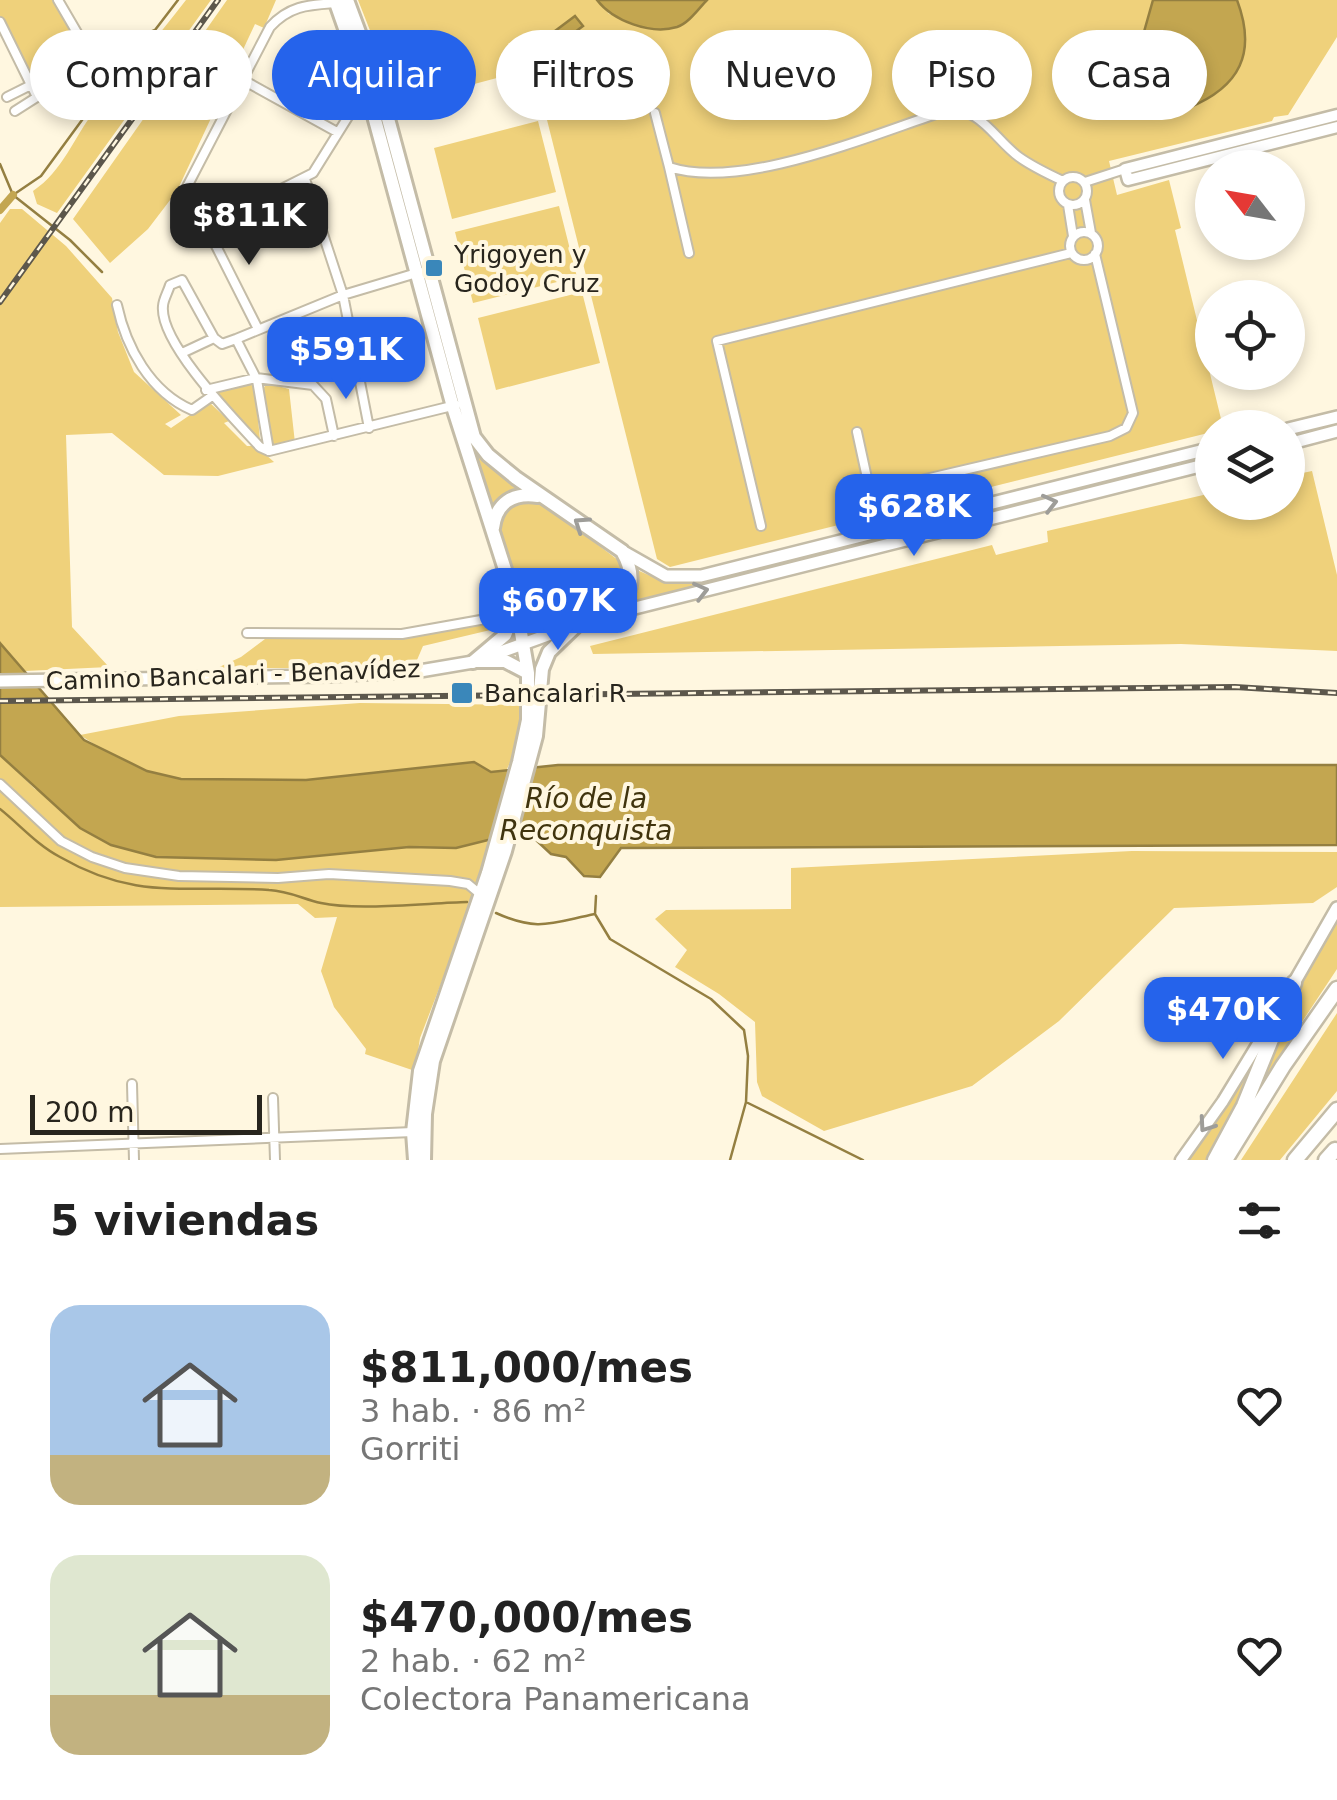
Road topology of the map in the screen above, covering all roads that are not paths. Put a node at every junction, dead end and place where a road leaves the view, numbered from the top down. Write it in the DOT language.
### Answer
graph roads {
  1 [pos="58,0"];
  2 [pos="340,1"];
  3 [pos="0,22"];
  4 [pos="76,30"];
  5 [pos="351,30"];
  6 [pos="252,61"];
  7 [pos="30,83"];
  8 [pos="252,85"];
  9 [pos="30,86"];
  10 [pos="8,97"];
  11 [pos="30,102"];
  12 [pos="16,111"];
  13 [pos="1337,115"];
  14 [pos="221,120"];
  15 [pos="345,120"];
  16 [pos="382,120"];
  17 [pos="657,120"];
  18 [pos="1337,127"];
  19 [pos="337,132"];
  20 [pos="669,166"];
  21 [pos="1127,175"];
  22 [pos="304,179"];
  23 [pos="1063,181"];
  24 [pos="1084,182"];
  25 [pos="1085,200"];
  26 [pos="1068,204"];
  27 [pos="206,227"];
  28 [pos="1091,233"];
  29 [pos="1073,236"];
  30 [pos="689,253"];
  31 [pos="1071,253"];
  32 [pos="1095,254"];
  33 [pos="423,272"];
  34 [pos="343,295"];
  35 [pos="116,305"];
  36 [pos="258,330"];
  37 [pos="214,338"];
  38 [pos="236,339"];
  39 [pos="182,353"];
  40 [pos="256,378"];
  41 [pos="209,393"];
  42 [pos="458,405"];
  43 [pos="1337,417"];
  44 [pos="1305,425"];
  45 [pos="369,428"];
  46 [pos="857,432"];
  47 [pos="1337,432"];
  48 [pos="334,436"];
  49 [pos="1305,440"];
  50 [pos="269,451"];
  51 [pos="1195,452"];
  52 [pos="1195,467"];
  53 [pos="870,492"];
  54 [pos="540,496"];
  55 [pos="762,526"];
  56 [pos="891,529"];
  57 [pos="492,534"];
  58 [pos="622,551"];
  59 [pos="515,609"];
  60 [pos="606,615"];
  61 [pos="578,624"];
  62 [pos="247,633"];
  63 [pos="524,642"];
  64 [pos="473,662"];
  65 [pos="528,672"];
  66 [pos="0,681"];
  67 [pos="525,762"];
  68 [pos="0,784"];
  69 [pos="500,851"];
  70 [pos="480,894"];
  71 [pos="1337,908"];
  72 [pos="1294,983"];
  73 [pos="1337,989"];
  74 [pos="132,1084"];
  75 [pos="273,1098"];
  76 [pos="1337,1110"];
  77 [pos="413,1132"];
  78 [pos="274,1139"];
  79 [pos="133,1142"];
  80 [pos="0,1149"];
  81 [pos="134,1160"];
  82 [pos="275,1160"];
  83 [pos="415,1160"];
  84 [pos="424,1160"];
  85 [pos="1181,1160"];
  86 [pos="1215,1160"];
  87 [pos="1225,1160"];
  88 [pos="1296,1160"];
  1 -- 4 [label="street"];
  2 -- 5 [label="main road"];
  2 -- 6 [label="street"];
  3 -- 7 [label="street"];
  8 -- 19 [label="street"];
  9 -- 10 [label="street"];
  11 -- 12 [label="street"];
  13 -- 21 [label="street"];
  14 -- 27 [label="street"];
  15 -- 19 [label="street"];
  16 -- 33 [label="main road"];
  17 -- 20 [label="street"];
  18 -- 21 [label="street"];
  19 -- 22 [label="street"];
  20 -- 23 [label="street"];
  20 -- 30 [label="street"];
  21 -- 24 [label="street"];
  22 -- 27 [label="street"];
  22 -- 34 [label="street"];
  23 -- 24 [label="street"];
  23 -- 26 [label="street"];
  24 -- 25 [label="street"];
  25 -- 26 [label="street"];
  25 -- 28 [label="street"];
  26 -- 29 [label="street"];
  27 -- 36 [label="street"];
  28 -- 29 [label="street"];
  28 -- 32 [label="street"];
  29 -- 31 [label="street"];
  31 -- 32 [label="street"];
  31 -- 55 [label="street"];
  32 -- 53 [label="street"];
  33 -- 34 [label="street"];
  33 -- 42 [label="main road"];
  34 -- 36 [label="street"];
  34 -- 45 [label="street"];
  35 -- 41 [label="street"];
  36 -- 38 [label="street"];
  37 -- 38 [label="street"];
  37 -- 39 [label="street"];
  37 -- 39 [label="street"];
  38 -- 40 [label="street"];
  39 -- 41 [label="street"];
  40 -- 41 [label="street"];
  40 -- 48 [label="street"];
  40 -- 50 [label="street"];
  41 -- 50 [label="street"];
  42 -- 45 [label="street"];
  42 -- 54 [label="main road"];
  42 -- 57 [label="main road"];
  43 -- 44 [label="main road"];
  45 -- 48 [label="street"];
  46 -- 53 [label="street"];
  47 -- 49 [label="main road"];
  48 -- 50 [label="street"];
  51 -- 56 [label="main road"];
  60 -- 52 [label="main road, one-way"];
  53 -- 56 [label="street"];
  54 -- 57 [label="main road"];
  58 -- 54 [label="main road, one-way"];
  56 -- 58 [label="main road"];
  57 -- 59 [label="main road"];
  58 -- 60 [label="main road"];
  59 -- 61 [label="main road"];
  59 -- 62 [label="street"];
  59 -- 63 [label="main road"];
  59 -- 64 [label="main road"];
  60 -- 61 [label="main road"];
  61 -- 63 [label="main road, Camino Bancalari - Benavídez"];
  61 -- 67 [label="main road"];
  63 -- 64 [label="main road, Camino Bancalari - Benavídez"];
  63 -- 65 [label="main road"];
  64 -- 65 [label="main road"];
  64 -- 66 [label="main road, Camino Bancalari - Benavídez"];
  65 -- 67 [label="main road"];
  67 -- 69 [label="main road"];
  68 -- 70 [label="street"];
  69 -- 70 [label="main road"];
  69 -- 84 [label="main road"];
  70 -- 77 [label="main road"];
  71 -- 72 [label="main road"];
  72 -- 85 [label="street, one-way"];
  72 -- 86 [label="highway"];
  73 -- 87 [label="highway"];
  74 -- 79 [label="street"];
  75 -- 78 [label="street"];
  76 -- 88 [label="highway"];
  77 -- 78 [label="street"];
  77 -- 83 [label="main road"];
  78 -- 79 [label="street"];
  78 -- 82 [label="street"];
  79 -- 80 [label="street"];
  79 -- 81 [label="street"];
}
